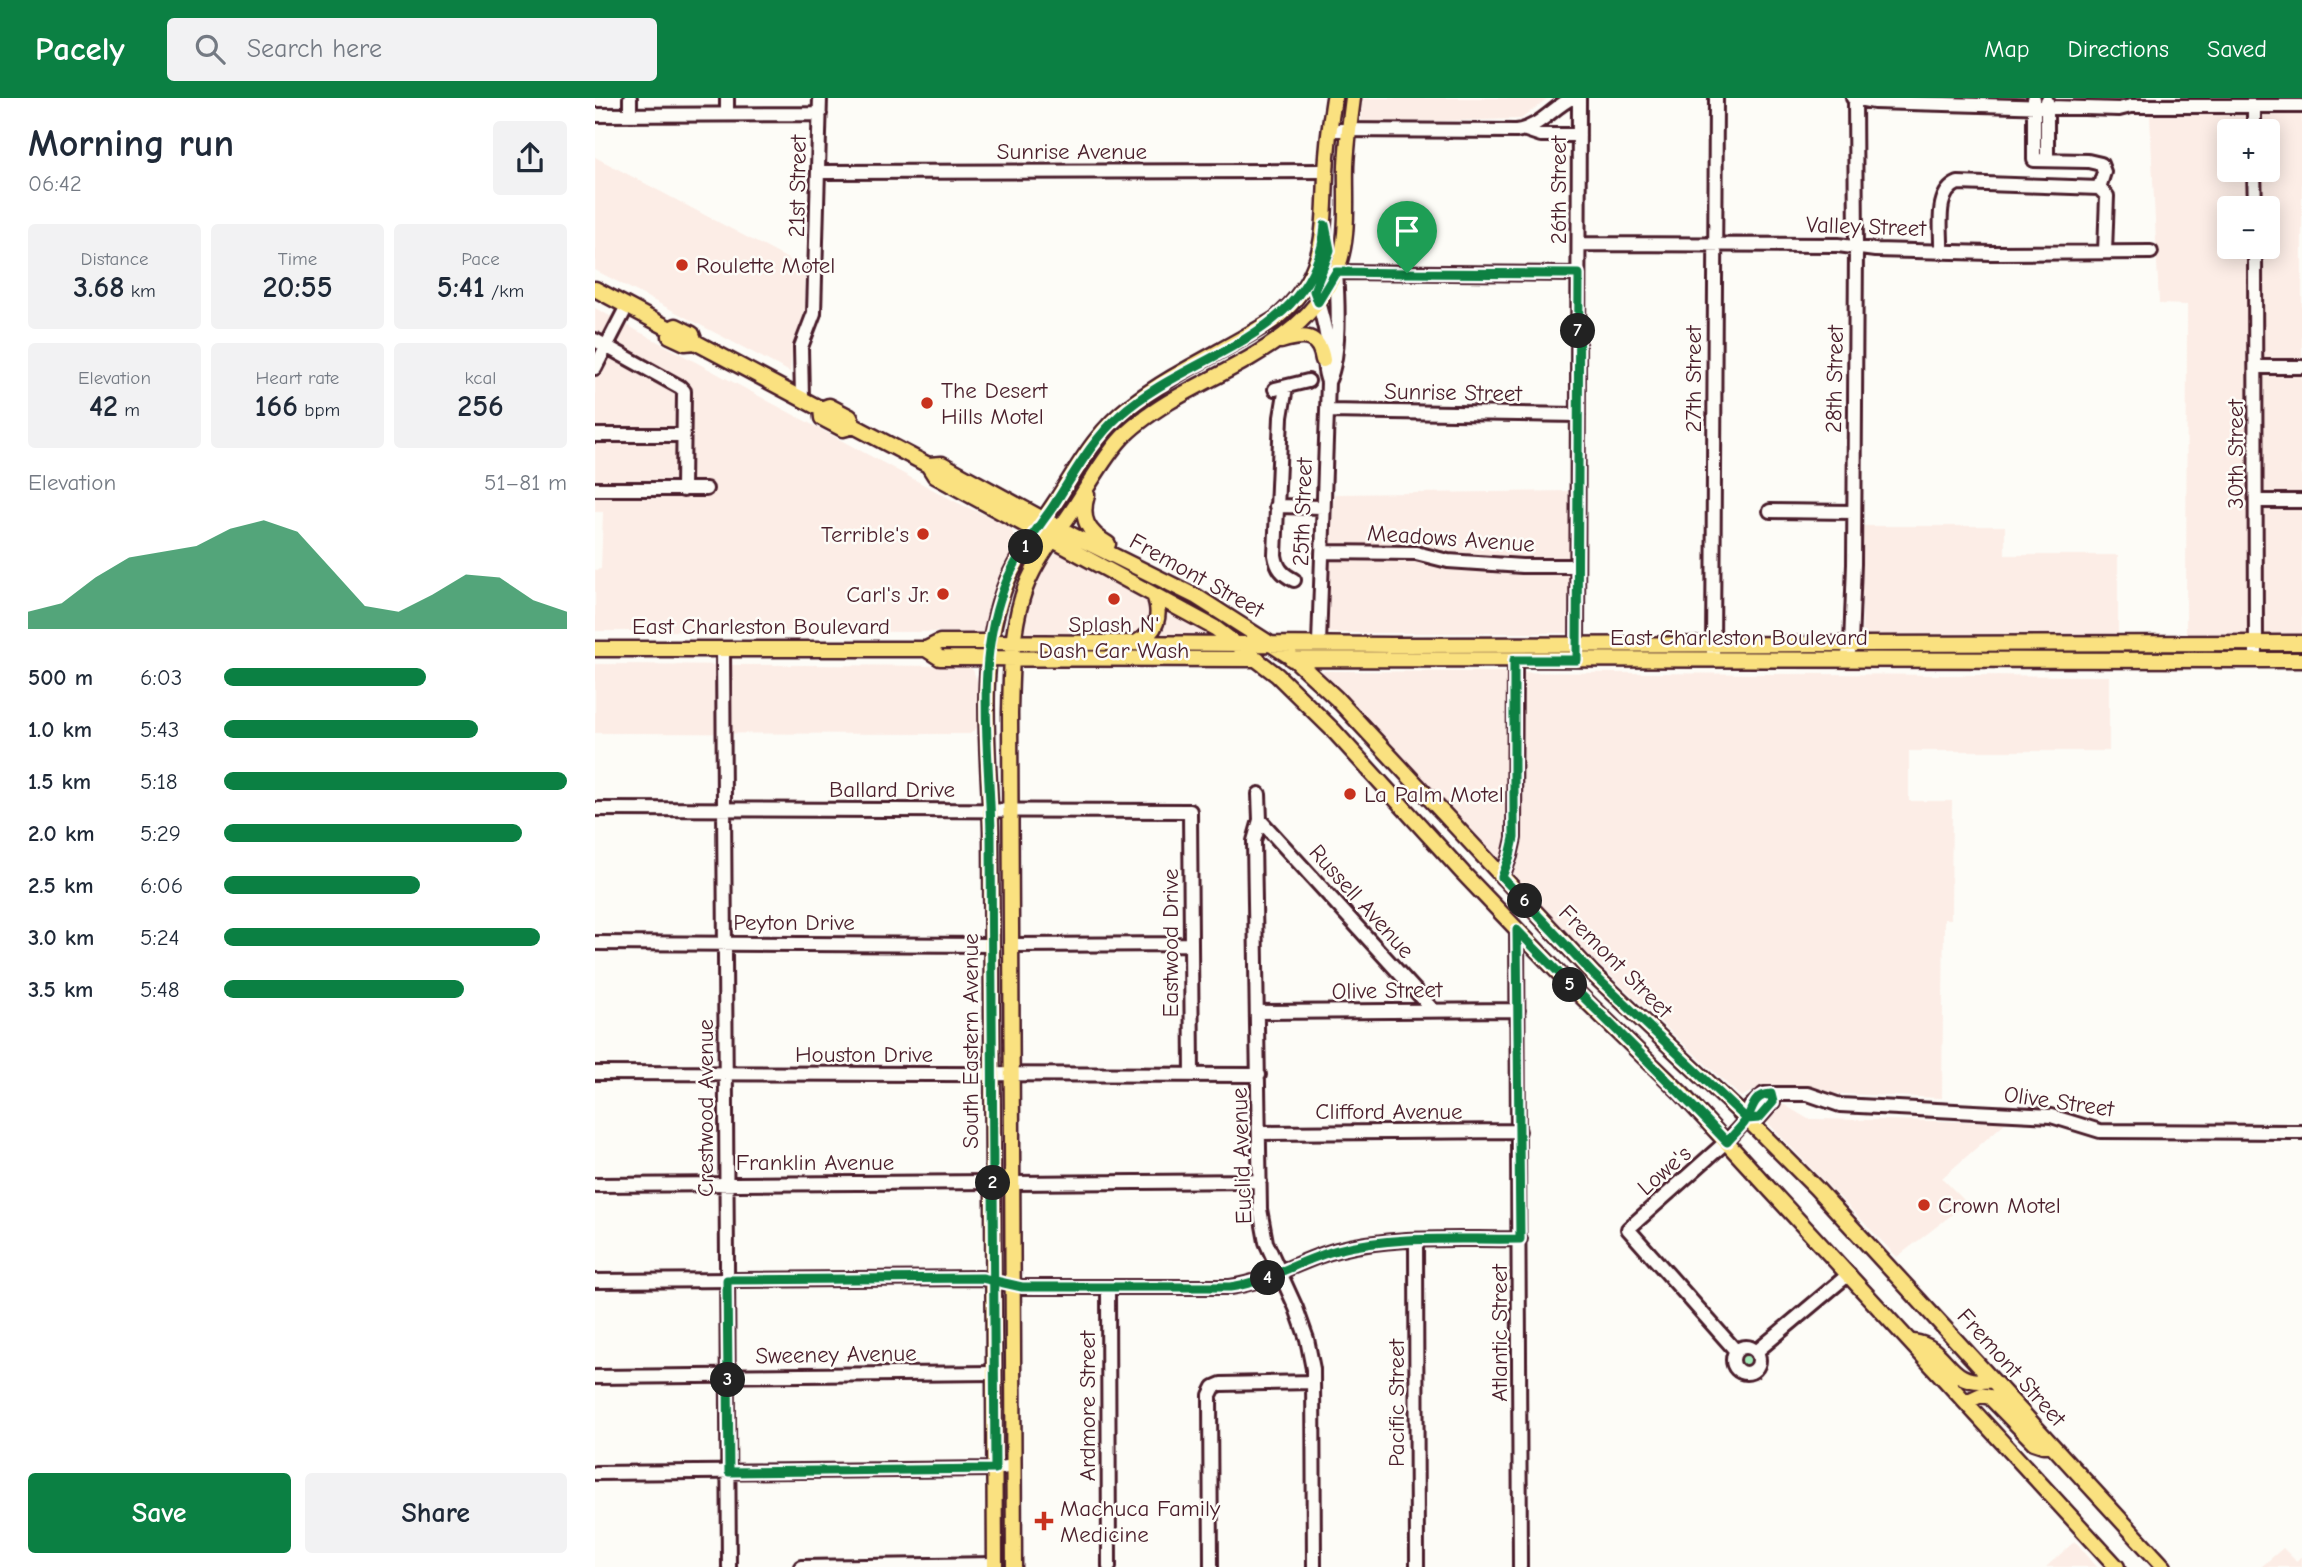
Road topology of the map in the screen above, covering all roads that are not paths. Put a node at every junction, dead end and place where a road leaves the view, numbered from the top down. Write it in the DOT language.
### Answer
graph roads {
  1 [pos="630,98"];
  2 [pos="727,98"];
  3 [pos="820,98"];
  4 [pos="1334,98"];
  5 [pos="1353,98"];
  6 [pos="1572,98"];
  7 [pos="1579,98"];
  8 [pos="1716,98"];
  9 [pos="1854,98"];
  10 [pos="1999,98"];
  11 [pos="2041,103"];
  12 [pos="2254,106"];
  13 [pos="2302,106"];
  14 [pos="727,114"];
  15 [pos="820,114"];
  16 [pos="595,115"];
  17 [pos="630,115"];
  18 [pos="2254,119"];
  19 [pos="1329,130"];
  20 [pos="1349,130"];
  21 [pos="1527,130"];
  22 [pos="1579,135"];
  23 [pos="1326,171"];
  24 [pos="819,172"];
  25 [pos="2099,188"];
  26 [pos="1325,225"];
  27 [pos="1714,243"];
  28 [pos="1579,244"];
  29 [pos="1856,248"];
  30 [pos="1941,250"];
  31 [pos="2105,252"];
  32 [pos="2151,252"];
  33 [pos="2255,259"];
  34 [pos="1336,272"];
  35 [pos="1579,274"];
  36 [pos="595,289"];
  37 [pos="1318,302"];
  38 [pos="627,306"];
  39 [pos="600,342"];
  40 [pos="1273,344"];
  41 [pos="1211,357"];
  42 [pos="1323,360"];
  43 [pos="2302,366"];
  44 [pos="2256,367"];
  45 [pos="595,368"];
  46 [pos="1308,381"];
  47 [pos="1328,382"];
  48 [pos="802,399"];
  49 [pos="1327,411"];
  50 [pos="1578,415"];
  51 [pos="1139,422"];
  52 [pos="595,435"];
  53 [pos="684,435"];
  54 [pos="1093,478"];
  55 [pos="595,489"];
  56 [pos="706,489"];
  57 [pos="683,490"];
  58 [pos="2257,501"];
  59 [pos="2302,501"];
  60 [pos="1276,506"];
  61 [pos="1323,507"];
  62 [pos="1770,511"];
  63 [pos="1854,512"];
  64 [pos="1040,526"];
  65 [pos="1056,535"];
  66 [pos="1322,552"];
  67 [pos="1130,562"];
  68 [pos="1577,566"];
  69 [pos="1294,580"];
  70 [pos="1154,595"];
  71 [pos="991,642"];
  72 [pos="1137,642"];
  73 [pos="1235,642"];
  74 [pos="1014,643"];
  75 [pos="1271,643"];
  76 [pos="2256,643"];
  77 [pos="2302,643"];
  78 [pos="1318,644"];
  79 [pos="1577,644"];
  80 [pos="2037,644"];
  81 [pos="1851,645"];
  82 [pos="595,649"];
  83 [pos="723,649"];
  84 [pos="926,649"];
  85 [pos="1713,652"];
  86 [pos="989,658"];
  87 [pos="1013,659"];
  88 [pos="1259,659"];
  89 [pos="1294,659"];
  90 [pos="1339,659"];
  91 [pos="1514,660"];
  92 [pos="1577,660"];
  93 [pos="1847,660"];
  94 [pos="2010,660"];
  95 [pos="2066,660"];
  96 [pos="2256,660"];
  97 [pos="2302,660"];
  98 [pos="1336,698"];
  99 [pos="1259,794"];
  100 [pos="595,809"];
  101 [pos="724,809"];
  102 [pos="991,810"];
  103 [pos="1010,810"];
  104 [pos="1190,811"];
  105 [pos="1260,820"];
  106 [pos="1502,877"];
  107 [pos="1517,930"];
  108 [pos="595,943"];
  109 [pos="725,943"];
  110 [pos="1191,944"];
  111 [pos="992,945"];
  112 [pos="1011,945"];
  113 [pos="1433,1010"];
  114 [pos="1518,1010"];
  115 [pos="1257,1012"];
  116 [pos="595,1073"];
  117 [pos="726,1075"];
  118 [pos="1192,1075"];
  119 [pos="1259,1075"];
  120 [pos="993,1076"];
  121 [pos="1011,1076"];
  122 [pos="1747,1119"];
  123 [pos="1519,1131"];
  124 [pos="2302,1132"];
  125 [pos="1259,1133"];
  126 [pos="1727,1142"];
  127 [pos="1260,1181"];
  128 [pos="993,1182"];
  129 [pos="1011,1183"];
  130 [pos="727,1184"];
  131 [pos="595,1185"];
  132 [pos="1520,1239"];
  133 [pos="1416,1240"];
  134 [pos="1279,1273"];
  135 [pos="1849,1274"];
  136 [pos="727,1280"];
  137 [pos="994,1280"];
  138 [pos="595,1281"];
  139 [pos="1012,1284"];
  140 [pos="1108,1287"];
  141 [pos="1911,1342"];
  142 [pos="1736,1351"];
  143 [pos="1756,1352"];
  144 [pos="994,1373"];
  145 [pos="728,1376"];
  146 [pos="595,1377"];
  147 [pos="1992,1380"];
  148 [pos="1313,1382"];
  149 [pos="1966,1402"];
  150 [pos="2052,1445"];
  151 [pos="1013,1466"];
  152 [pos="995,1469"];
  153 [pos="729,1472"];
  154 [pos="595,1473"];
  155 [pos="2113,1563"];
  156 [pos="995,1565"];
  157 [pos="729,1567"];
  158 [pos="801,1567"];
  159 [pos="1014,1567"];
  160 [pos="1109,1567"];
  161 [pos="1211,1567"];
  162 [pos="1314,1567"];
  163 [pos="1417,1567"];
  164 [pos="1520,1567"];
  165 [pos="2129,1567"];
  166 [pos="2164,1567"];
  1 -- 17 [label="street"];
  2 -- 14 [label="street"];
  3 -- 15 [label="street, 21st Street"];
  4 -- 19 [label="main road"];
  5 -- 20 [label="main road"];
  6 -- 21 [label="street"];
  7 -- 22 [label="street, 26th Street"];
  8 -- 27 [label="street, 27th Street"];
  9 -- 11 [label="street"];
  9 -- 29 [label="street, 28th Street"];
  10 -- 11 [label="street"];
  11 -- 12 [label="street"];
  11 -- 25 [label="street"];
  12 -- 13 [label="street"];
  12 -- 18 [label="street"];
  14 -- 15 [label="street"];
  14 -- 17 [label="street"];
  15 -- 24 [label="street, 21st Street"];
  16 -- 17 [label="street"];
  19 -- 20 [label="street"];
  19 -- 23 [label="main road"];
  20 -- 21 [label="street"];
  20 -- 34 [label="main road"];
  21 -- 22 [label="street"];
  22 -- 28 [label="street, 26th Street"];
  23 -- 24 [label="street, Sunrise Avenue"];
  23 -- 26 [label="main road"];
  24 -- 48 [label="street, 21st Street"];
  25 -- 30 [label="street"];
  25 -- 31 [label="street"];
  26 -- 37 [label="main road"];
  26 -- 41 [label="main road"];
  27 -- 28 [label="street, Valley Street"];
  27 -- 29 [label="street, Valley Street"];
  27 -- 85 [label="street, 27th Street"];
  28 -- 35 [label="street, 26th Street"];
  29 -- 30 [label="street, Valley Street"];
  29 -- 63 [label="street, 28th Street"];
  30 -- 31 [label="street, Valley Street"];
  31 -- 32 [label="street, Valley Street"];
  33 -- 44 [label="street, 30th Street"];
  34 -- 35 [label="street"];
  34 -- 37 [label="main road"];
  34 -- 47 [label="street, 25th Street"];
  35 -- 50 [label="street, 26th Street"];
  36 -- 38 [label="main road, Fremont Street"];
  37 -- 40 [label="main road"];
  37 -- 42 [label="street, 25th Street"];
  38 -- 39 [label="street"];
  38 -- 48 [label="main road, Fremont Street"];
  39 -- 45 [label="street"];
  39 -- 53 [label="street"];
  40 -- 42 [label="main road"];
  40 -- 51 [label="main road"];
  41 -- 51 [label="main road"];
  41 -- 64 [label="main road, South Eastern Avenue"];
  42 -- 47 [label="street, 25th Street"];
  43 -- 44 [label="street"];
  44 -- 58 [label="street, 30th Street"];
  46 -- 60 [label="street"];
  47 -- 49 [label="street, 25th Street"];
  48 -- 64 [label="main road, Fremont Street"];
  49 -- 50 [label="street, Sunrise Street"];
  49 -- 61 [label="street, 25th Street"];
  50 -- 68 [label="street, 26th Street"];
  51 -- 54 [label="main road, South Eastern Avenue"];
  52 -- 53 [label="street"];
  53 -- 57 [label="street"];
  54 -- 65 [label="main road, South Eastern Avenue"];
  54 -- 67 [label="main road"];
  55 -- 57 [label="street"];
  56 -- 57 [label="street"];
  58 -- 59 [label="street"];
  58 -- 76 [label="street, 30th Street"];
  60 -- 61 [label="street"];
  60 -- 69 [label="street"];
  61 -- 66 [label="street, 25th Street"];
  62 -- 63 [label="street"];
  63 -- 81 [label="street, 28th Street"];
  64 -- 65 [label="main road, Fremont Street"];
  64 -- 71 [label="main road, South Eastern Avenue"];
  65 -- 67 [label="main road, Fremont Street"];
  65 -- 70 [label="main road, Fremont Street"];
  65 -- 74 [label="main road, South Eastern Avenue"];
  66 -- 68 [label="street, Meadows Avenue"];
  66 -- 78 [label="street, 25th Street"];
  67 -- 75 [label="main road, Fremont Street"];
  68 -- 79 [label="street, 26th Street"];
  70 -- 72 [label="main road"];
  70 -- 73 [label="main road, Fremont Street"];
  71 -- 74 [label="main road, East Charleston Boulevard"];
  71 -- 84 [label="main road, East Charleston Boulevard"];
  71 -- 86 [label="main road, South Eastern Avenue"];
  72 -- 73 [label="main road, East Charleston Boulevard"];
  72 -- 74 [label="main road, East Charleston Boulevard"];
  73 -- 75 [label="main road, East Charleston Boulevard"];
  73 -- 88 [label="main road, Fremont Street"];
  74 -- 87 [label="main road, South Eastern Avenue"];
  75 -- 78 [label="main road, East Charleston Boulevard"];
  75 -- 89 [label="main road, Fremont Street"];
  76 -- 77 [label="main road, East Charleston Boulevard"];
  76 -- 80 [label="main road, East Charleston Boulevard"];
  76 -- 96 [label="street, 30th Street"];
  78 -- 79 [label="main road, East Charleston Boulevard"];
  79 -- 85 [label="main road, East Charleston Boulevard"];
  79 -- 92 [label="street, 26th Street"];
  80 -- 81 [label="main road, East Charleston Boulevard"];
  80 -- 94 [label="main road"];
  80 -- 95 [label="main road"];
  81 -- 85 [label="main road, East Charleston Boulevard"];
  81 -- 93 [label="street, 28th Street"];
  82 -- 83 [label="main road, East Charleston Boulevard"];
  83 -- 84 [label="main road, East Charleston Boulevard"];
  83 -- 101 [label="street, Crestwood Avenue"];
  84 -- 86 [label="main road, East Charleston Boulevard"];
  85 -- 92 [label="main road, East Charleston Boulevard"];
  85 -- 93 [label="main road, East Charleston Boulevard"];
  86 -- 87 [label="main road, East Charleston Boulevard"];
  86 -- 102 [label="main road, South Eastern Avenue"];
  87 -- 88 [label="main road, East Charleston Boulevard"];
  87 -- 103 [label="main road, South Eastern Avenue"];
  88 -- 89 [label="main road, East Charleston Boulevard"];
  88 -- 107 [label="main road, Fremont Street"];
  89 -- 90 [label="main road, East Charleston Boulevard"];
  89 -- 98 [label="main road, Fremont Street"];
  90 -- 91 [label="main road, East Charleston Boulevard"];
  90 -- 98 [label="main road"];
  91 -- 92 [label="main road, East Charleston Boulevard"];
  91 -- 106 [label="street"];
  93 -- 94 [label="main road, East Charleston Boulevard"];
  94 -- 95 [label="main road, East Charleston Boulevard"];
  95 -- 96 [label="main road, East Charleston Boulevard"];
  96 -- 97 [label="main road, East Charleston Boulevard"];
  98 -- 106 [label="main road, Fremont Street"];
  99 -- 105 [label="street, Euclid Avenue"];
  100 -- 101 [label="street, Ballard Drive"];
  101 -- 102 [label="street, Ballard Drive"];
  101 -- 109 [label="street, Crestwood Avenue"];
  102 -- 103 [label="street, Ballard Drive"];
  102 -- 111 [label="main road, South Eastern Avenue"];
  103 -- 104 [label="street, Ballard Drive"];
  103 -- 112 [label="main road, South Eastern Avenue"];
  104 -- 110 [label="street, Eastwood Drive"];
  105 -- 113 [label="street, Russell Avenue"];
  105 -- 115 [label="street, Euclid Avenue"];
  106 -- 122 [label="main road, Fremont Street"];
  107 -- 114 [label="street, Atlantic Street"];
  107 -- 126 [label="main road, Fremont Street"];
  108 -- 109 [label="street, Peyton Drive"];
  109 -- 111 [label="street, Peyton Drive"];
  109 -- 117 [label="street, Crestwood Avenue"];
  110 -- 112 [label="street"];
  110 -- 118 [label="street, Eastwood Drive"];
  111 -- 120 [label="main road, South Eastern Avenue"];
  112 -- 121 [label="main road, South Eastern Avenue"];
  113 -- 114 [label="street, Olive Street"];
  113 -- 115 [label="street, Olive Street"];
  114 -- 123 [label="street, Atlantic Street"];
  115 -- 119 [label="street, Euclid Avenue"];
  116 -- 117 [label="street, Houston Drive"];
  117 -- 120 [label="street, Houston Drive"];
  117 -- 130 [label="street, Crestwood Avenue"];
  118 -- 119 [label="street, Houston Drive"];
  118 -- 121 [label="street, Houston Drive"];
  119 -- 125 [label="street, Euclid Avenue"];
  120 -- 121 [label="street, Houston Drive"];
  120 -- 128 [label="main road, South Eastern Avenue"];
  121 -- 129 [label="main road, South Eastern Avenue"];
  122 -- 124 [label="street, Olive Street"];
  122 -- 126 [label="street, Olive Street"];
  122 -- 147 [label="main road, Fremont Street"];
  123 -- 125 [label="street, Clifford Avenue"];
  123 -- 132 [label="street, Atlantic Street"];
  125 -- 127 [label="street, Euclid Avenue"];
  126 -- 135 [label="main road, Fremont Street"];
  126 -- 142 [label="street, Lowe's"];
  127 -- 129 [label="street"];
  127 -- 134 [label="street, Euclid Avenue"];
  128 -- 130 [label="street, Franklin Avenue"];
  128 -- 137 [label="main road, South Eastern Avenue"];
  129 -- 139 [label="main road, South Eastern Avenue"];
  130 -- 131 [label="street, Franklin Avenue"];
  130 -- 136 [label="street, Crestwood Avenue"];
  132 -- 133 [label="street"];
  132 -- 164 [label="street, Atlantic Street"];
  133 -- 134 [label="street"];
  133 -- 163 [label="street, Pacific Street"];
  134 -- 140 [label="street"];
  134 -- 148 [label="street, Euclid Avenue"];
  135 -- 141 [label="main road, Fremont Street"];
  135 -- 143 [label="street"];
  136 -- 137 [label="street"];
  136 -- 138 [label="street"];
  136 -- 145 [label="street, Crestwood Avenue"];
  137 -- 139 [label="street"];
  137 -- 144 [label="main road, South Eastern Avenue"];
  139 -- 140 [label="street"];
  139 -- 151 [label="main road, South Eastern Avenue"];
  140 -- 160 [label="street, Ardmore Street"];
  141 -- 147 [label="main road"];
  141 -- 149 [label="main road, Fremont Street"];
  142 -- 143 [label="street"];
  142 -- 143 [label="street"];
  144 -- 145 [label="street, Sweeney Avenue"];
  144 -- 152 [label="main road, South Eastern Avenue"];
  145 -- 146 [label="street, Sweeney Avenue"];
  145 -- 153 [label="street, Crestwood Avenue"];
  147 -- 150 [label="main road, Fremont Street"];
  148 -- 161 [label="street"];
  148 -- 162 [label="street, Euclid Avenue"];
  149 -- 150 [label="main road"];
  149 -- 155 [label="main road, Fremont Street"];
  150 -- 166 [label="main road, Fremont Street"];
  151 -- 152 [label="street"];
  151 -- 159 [label="main road, South Eastern Avenue"];
  152 -- 153 [label="street"];
  152 -- 156 [label="main road, South Eastern Avenue"];
  153 -- 154 [label="street"];
  153 -- 157 [label="street, Crestwood Avenue"];
  155 -- 165 [label="main road"];
  156 -- 158 [label="street"];
}
